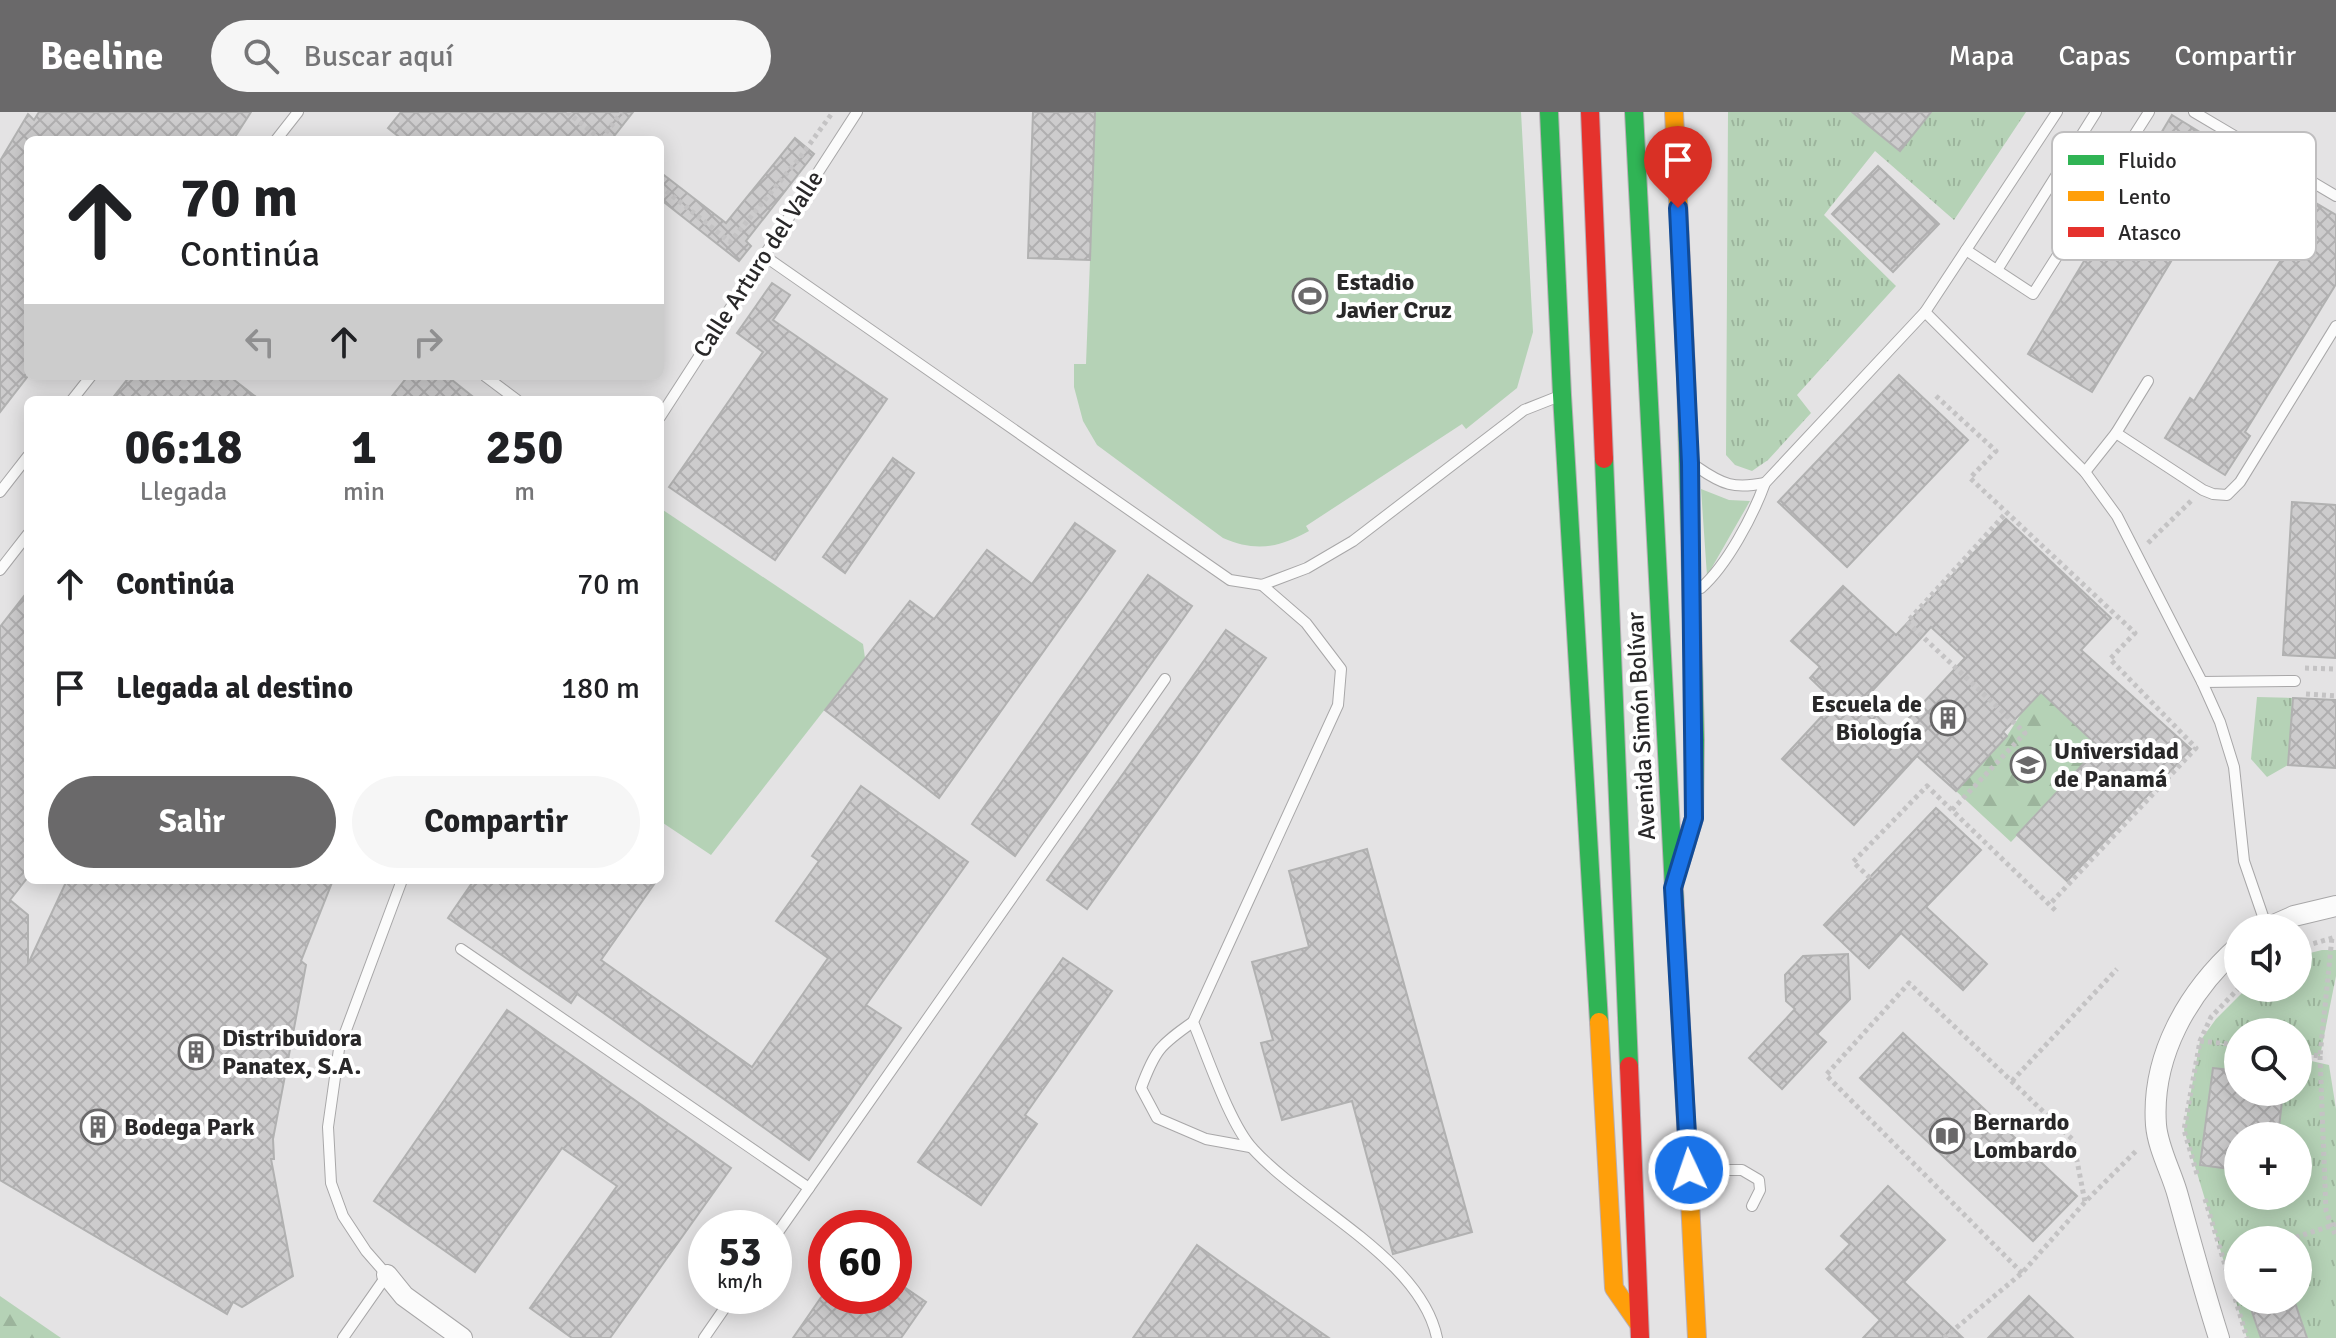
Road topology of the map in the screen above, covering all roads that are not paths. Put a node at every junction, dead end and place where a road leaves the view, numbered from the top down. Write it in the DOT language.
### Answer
graph roads {
  1 [pos="298,112"];
  2 [pos="857,112"];
  3 [pos="1549,112"];
  4 [pos="1590,112"];
  5 [pos="1634,112"];
  6 [pos="1674,112"];
  7 [pos="2057,112"];
  8 [pos="2096,112"];
  9 [pos="2149,112"];
  10 [pos="2194,112"];
  11 [pos="2083,132"];
  12 [pos="2136,132"];
  13 [pos="2228,132"];
  14 [pos="279,136"];
  15 [pos="2052,182"];
  16 [pos="2316,184"];
  17 [pos="2336,196"];
  18 [pos="1966,250"];
  19 [pos="763,255"];
  20 [pos="2055,260"];
  21 [pos="1997,270"];
  22 [pos="1925,312"];
  23 [pos="2336,326"];
  24 [pos="88,380"];
  25 [pos="490,380"];
  26 [pos="2148,381"];
  27 [pos="1562,395"];
  28 [pos="75,396"];
  29 [pos="512,396"];
  30 [pos="664,411"];
  31 [pos="2116,433"];
  32 [pos="24,461"];
  33 [pos="1690,463"];
  34 [pos="2085,472"];
  35 [pos="1765,483"];
  36 [pos="0,492"];
  37 [pos="24,539"];
  38 [pos="0,570"];
  39 [pos="1262,585"];
  40 [pos="1691,597"];
  41 [pos="1165,679"];
  42 [pos="2295,681"];
  43 [pos="2202,682"];
  44 [pos="401,884"];
  45 [pos="1673,888"];
  46 [pos="2336,906"];
  47 [pos="2262,914"];
  48 [pos="2302,914"];
  49 [pos="461,949"];
  50 [pos="2224,961"];
  51 [pos="1193,1022"];
  52 [pos="1250,1147"];
  53 [pos="1689,1170"];
  54 [pos="809,1188"];
  55 [pos="1752,1206"];
  56 [pos="792,1212"];
  57 [pos="387,1275"];
  58 [pos="721,1314"];
  59 [pos="1640,1331"];
  60 [pos="343,1338"];
  61 [pos="462,1338"];
  62 [pos="704,1338"];
  63 [pos="1437,1338"];
  64 [pos="1697,1338"];
  65 [pos="2219,1338"];
  1 -- 14 [label="lane"];
  2 -- 19 [label="lane, Calle Arturo del Valle"];
  3 -- 27 [label="main road"];
  4 -- 59 [label="main road, Avenida Simón Bolívar"];
  5 -- 45 [label="main road, Avenida Simón Bolívar"];
  6 -- 33 [label="main road"];
  7 -- 18 [label="lane"];
  8 -- 11 [label="lane"];
  9 -- 12 [label="lane"];
  10 -- 13 [label="lane"];
  15 -- 21 [label="lane"];
  16 -- 17 [label="lane"];
  18 -- 21 [label="lane"];
  18 -- 22 [label="lane"];
  19 -- 30 [label="lane, Calle Arturo del Valle"];
  19 -- 39 [label="lane"];
  20 -- 21 [label="lane"];
  22 -- 34 [label="lane"];
  22 -- 35 [label="lane"];
  23 -- 31 [label="lane"];
  24 -- 28 [label="lane"];
  25 -- 29 [label="lane"];
  26 -- 31 [label="lane"];
  27 -- 39 [label="lane"];
  27 -- 59 [label="main road"];
  31 -- 34 [label="lane"];
  32 -- 36 [label="lane"];
  33 -- 35 [label="lane"];
  33 -- 40 [label="main road"];
  34 -- 43 [label="lane"];
  35 -- 40 [label="lane"];
  37 -- 38 [label="lane"];
  39 -- 51 [label="lane"];
  40 -- 45 [label="main road"];
  41 -- 54 [label="lane"];
  42 -- 43 [label="lane"];
  43 -- 47 [label="lane"];
  44 -- 57 [label="lane"];
  45 -- 53 [label="main road, Avenida Simón Bolívar"];
  46 -- 48 [label="street"];
  49 -- 54 [label="lane"];
  50 -- 65 [label="street"];
  51 -- 52 [label="lane"];
  51 -- 52 [label="lane"];
  52 -- 63 [label="lane"];
  53 -- 55 [label="lane"];
  53 -- 64 [label="main road, Avenida Simón Bolívar"];
  54 -- 56 [label="lane"];
  57 -- 60 [label="lane"];
  57 -- 61 [label="street"];
  58 -- 62 [label="lane"];
}
